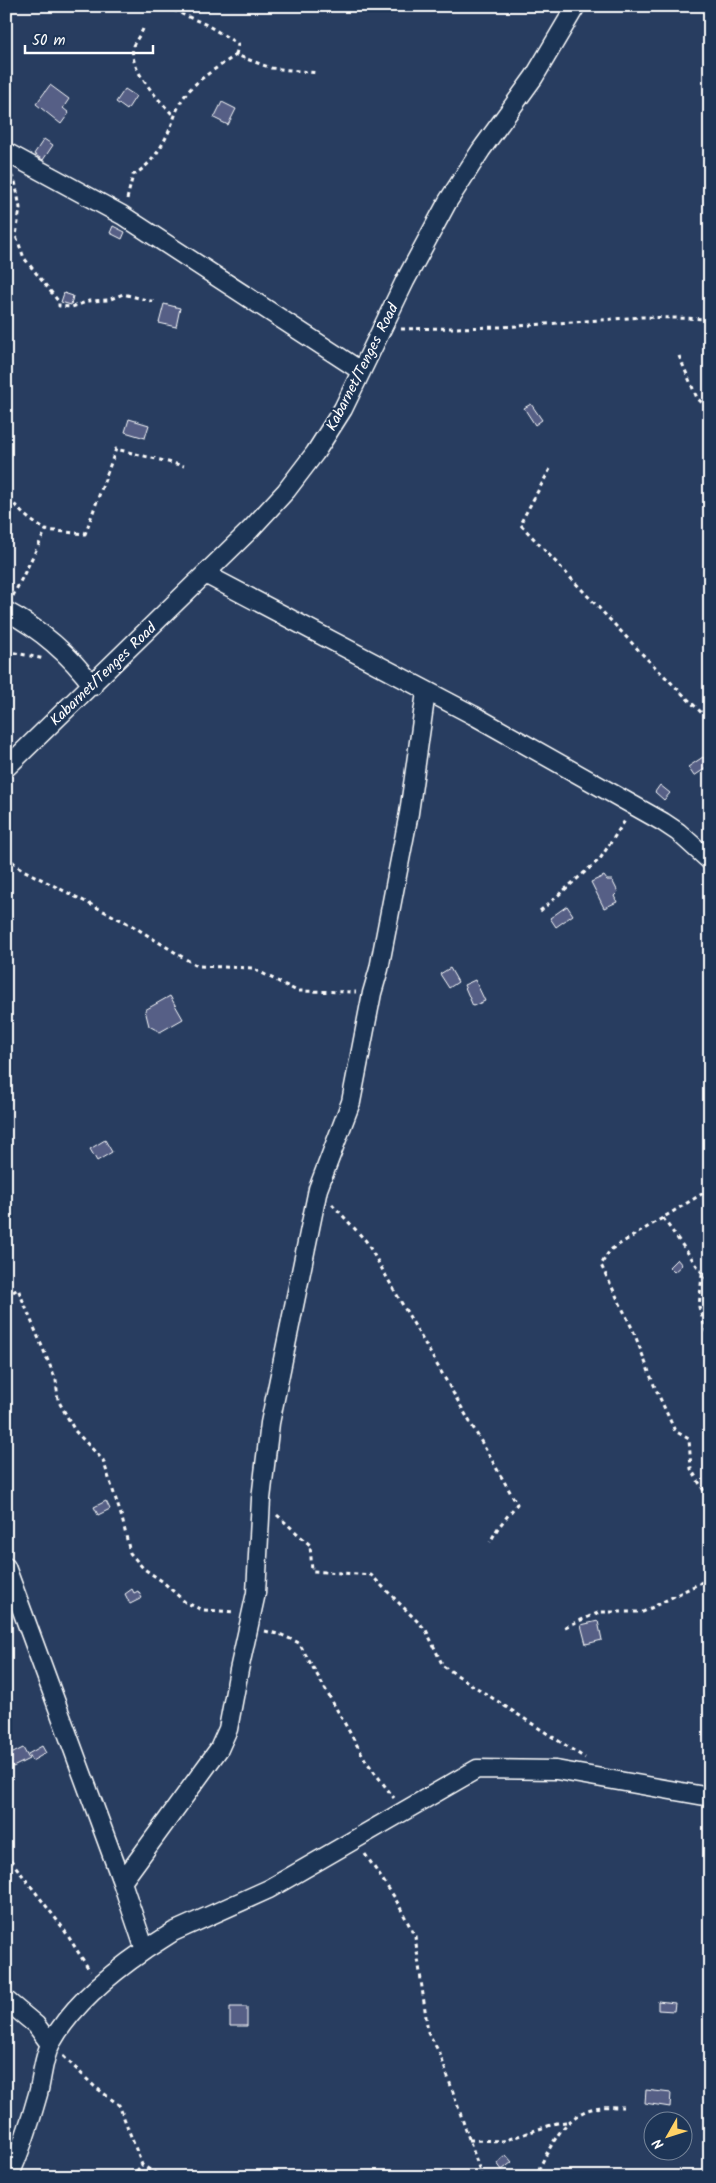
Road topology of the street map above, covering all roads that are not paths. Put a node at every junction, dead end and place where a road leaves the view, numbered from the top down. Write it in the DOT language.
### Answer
graph roads {
  1 [pos="576,6"];
  2 [pos="7,152"];
  3 [pos="361,372"];
  4 [pos="204,574"];
  5 [pos="8,607"];
  6 [pos="93,686"];
  7 [pos="426,692"];
  8 [pos="6,768"];
  9 [pos="710,861"];
  10 [pos="6,1567"];
  11 [pos="710,1797"];
  12 [pos="122,1882"];
  13 [pos="145,1950"];
  14 [pos="6,2000"];
  15 [pos="50,2044"];
  16 [pos="9,2177"];
  1 -- 3 [label="street, Kabarnet/Tenges Road"];
  2 -- 3 [label="street"];
  3 -- 4 [label="street, Kabarnet/Tenges Road"];
  4 -- 6 [label="street, Kabarnet/Tenges Road"];
  4 -- 7 [label="street"];
  5 -- 6 [label="street"];
  6 -- 8 [label="street, Kabarnet/Tenges Road"];
  7 -- 9 [label="street"];
  7 -- 12 [label="street"];
  10 -- 12 [label="street"];
  11 -- 13 [label="street"];
  12 -- 13 [label="street"];
  13 -- 15 [label="street"];
  14 -- 15 [label="street"];
  15 -- 16 [label="street"];
}
